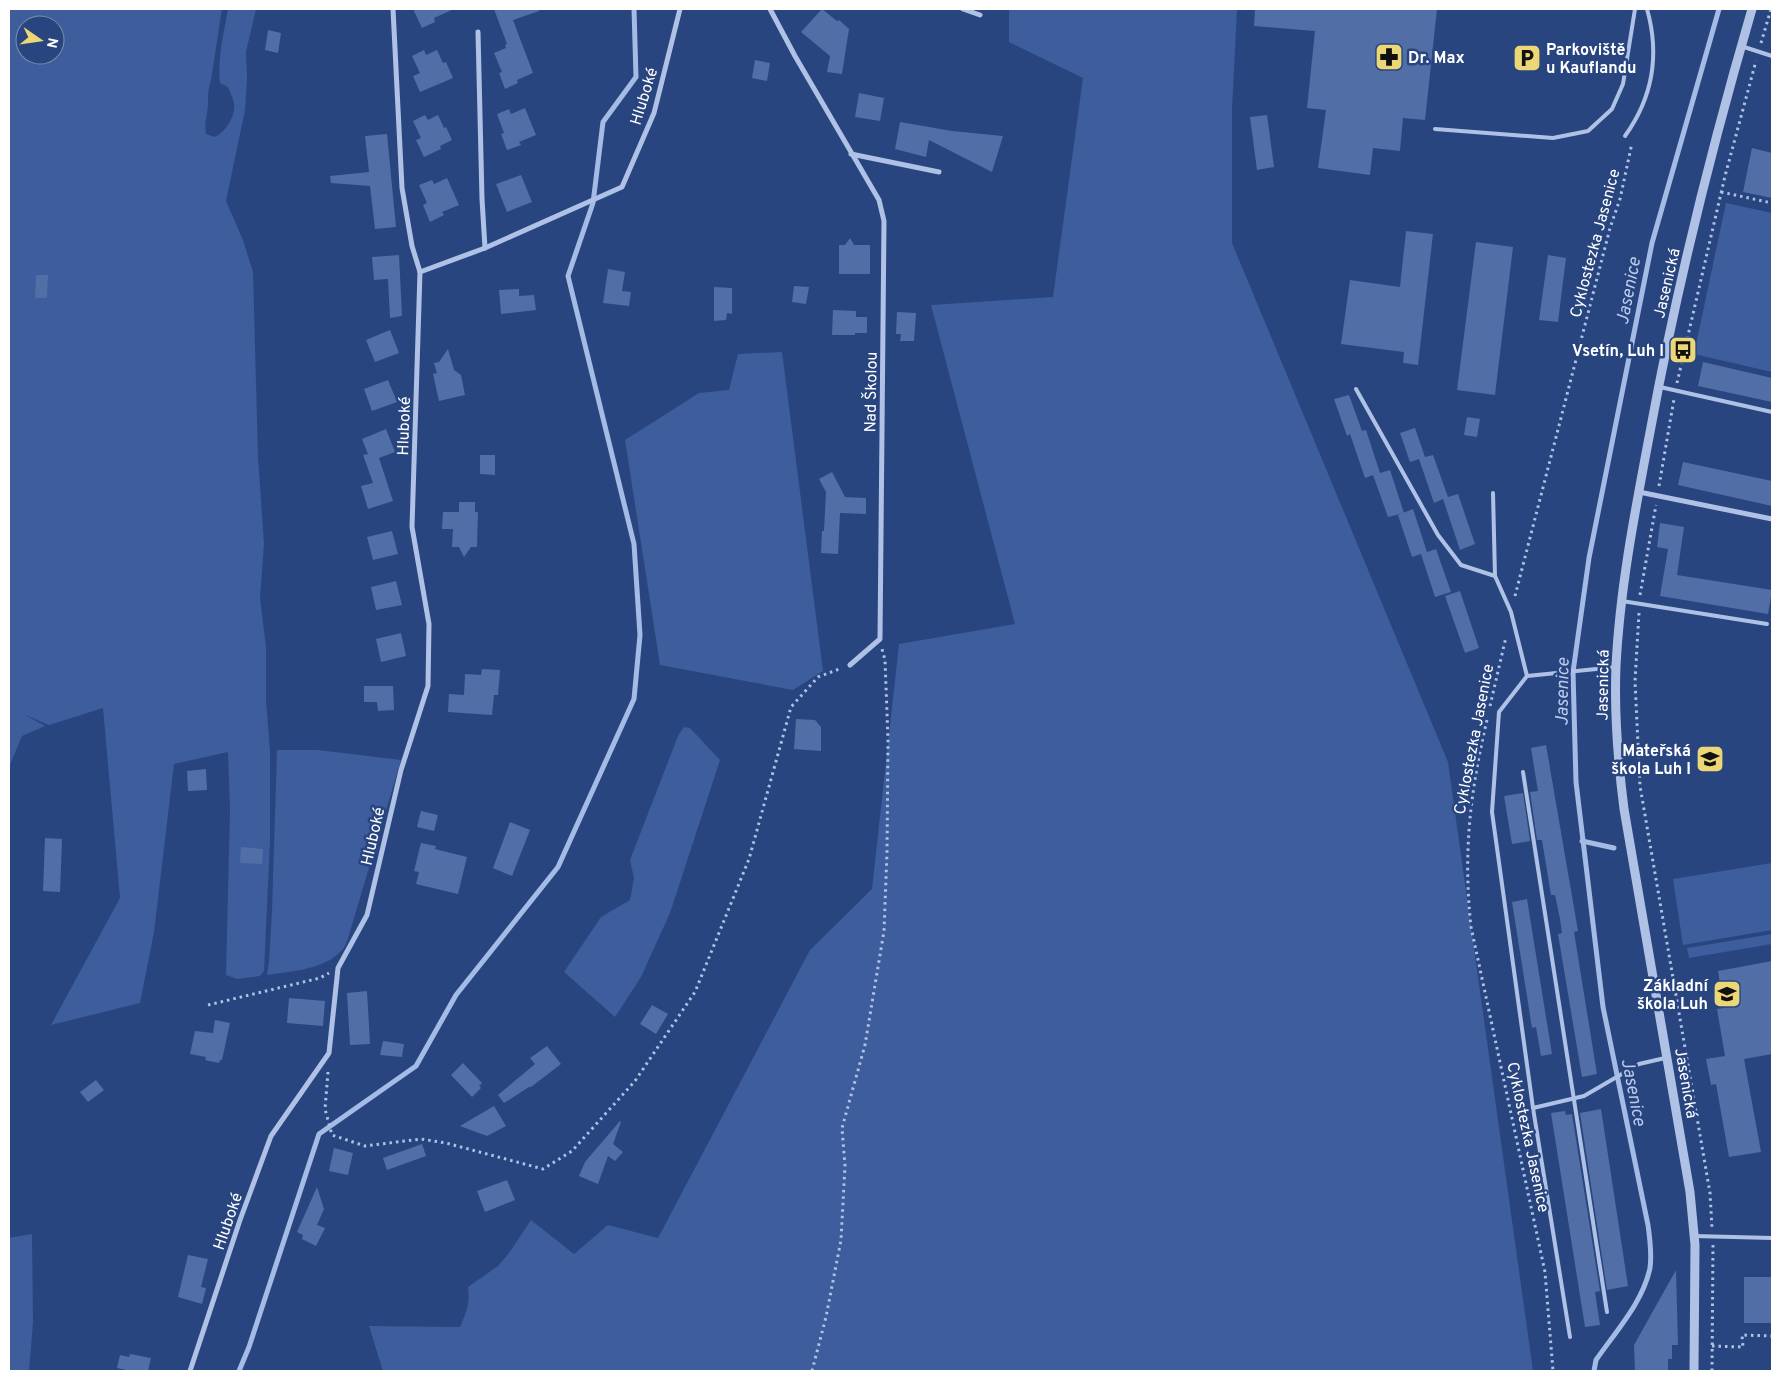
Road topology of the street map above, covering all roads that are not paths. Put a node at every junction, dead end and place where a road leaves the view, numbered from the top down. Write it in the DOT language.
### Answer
graph roads {
  1 [pos="393,9"];
  2 [pos="680,9"];
  3 [pos="770,9"];
  4 [pos="963,9"];
  5 [pos="1635,9"];
  6 [pos="1647,9"];
  7 [pos="1752,9"];
  8 [pos="980,16"];
  9 [pos="478,32"];
  10 [pos="1742,46"];
  11 [pos="1772,56"];
  12 [pos="1435,130"];
  13 [pos="1625,136"];
  14 [pos="852,154"];
  15 [pos="939,172"];
  16 [pos="485,248"];
  17 [pos="420,272"];
  18 [pos="1658,387"];
  19 [pos="1356,389"];
  20 [pos="1772,412"];
  21 [pos="1639,492"];
  22 [pos="1493,493"];
  23 [pos="1772,519"];
  24 [pos="1495,576"];
  25 [pos="1622,601"];
  26 [pos="1767,624"];
  27 [pos="850,664"];
  28 [pos="1616,667"];
  29 [pos="1527,676"];
  30 [pos="1523,772"];
  31 [pos="1668,1058"];
  32 [pos="1575,1099"];
  33 [pos="1533,1108"];
  34 [pos="1694,1236"];
  35 [pos="1772,1238"];
  36 [pos="1607,1312"];
  37 [pos="1570,1337"];
  38 [pos="190,1371"];
  39 [pos="1694,1371"];
  1 -- 17 [label="street, Hluboké"];
  2 -- 16 [label="street, Hluboké"];
  3 -- 14 [label="street, Nad Školou"];
  4 -- 8 [label="street"];
  5 -- 12 [label="lane"];
  6 -- 13 [label="lane"];
  7 -- 10 [label="street, Jasenická"];
  9 -- 16 [label="street"];
  10 -- 11 [label="lane"];
  10 -- 18 [label="street, Jasenická"];
  14 -- 15 [label="street"];
  14 -- 27 [label="street, Nad Školou"];
  16 -- 17 [label="street, Hluboké"];
  17 -- 38 [label="street, Hluboké"];
  18 -- 20 [label="lane"];
  18 -- 21 [label="street, Jasenická"];
  19 -- 24 [label="lane"];
  21 -- 23 [label="street"];
  21 -- 25 [label="street, Jasenická"];
  22 -- 24 [label="lane"];
  24 -- 29 [label="lane"];
  25 -- 26 [label="lane"];
  25 -- 28 [label="street, Jasenická"];
  28 -- 29 [label="lane"];
  28 -- 31 [label="street, Jasenická"];
  29 -- 33 [label="lane"];
  30 -- 32 [label="lane"];
  31 -- 32 [label="lane"];
  31 -- 34 [label="street, Jasenická"];
  32 -- 33 [label="lane"];
  32 -- 36 [label="lane"];
  33 -- 37 [label="lane"];
  34 -- 35 [label="lane"];
  34 -- 39 [label="street, Jasenická"];
}
